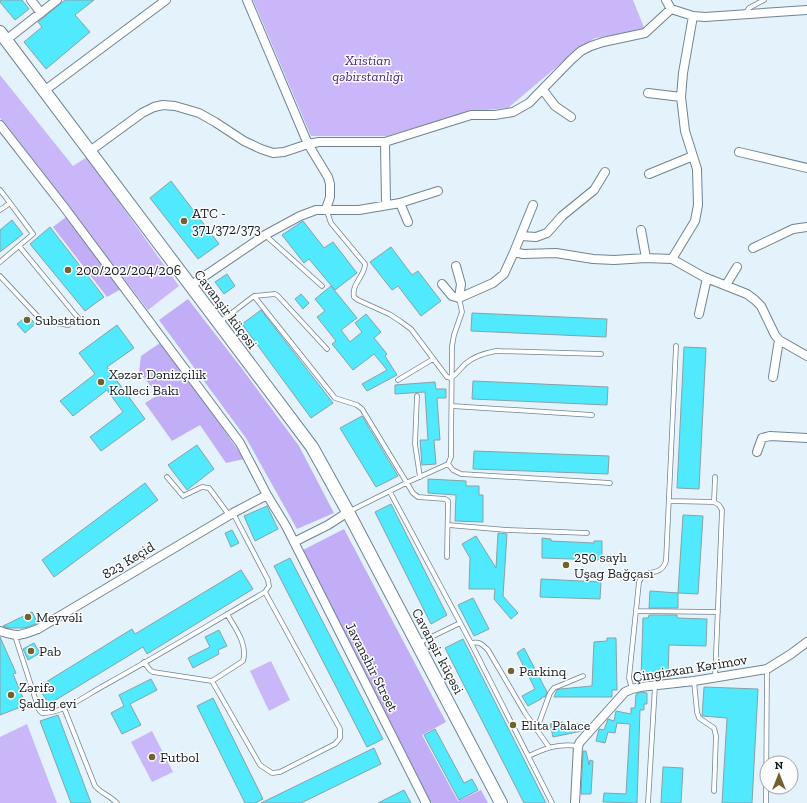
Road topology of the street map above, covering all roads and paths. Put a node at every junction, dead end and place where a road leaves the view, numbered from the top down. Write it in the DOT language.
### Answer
graph roads {
  1 [pos="31,0"];
  2 [pos="57,0"];
  3 [pos="166,0"];
  4 [pos="247,0"];
  5 [pos="666,0"];
  6 [pos="764,0"];
  7 [pos="671,9"];
  8 [pos="807,10"];
  9 [pos="41,12"];
  10 [pos="745,15"];
  11 [pos="693,16"];
  12 [pos="3,36"];
  13 [pos="543,90"];
  14 [pos="44,91"];
  15 [pos="648,93"];
  16 [pos="681,98"];
  17 [pos="571,117"];
  18 [pos="0,125"];
  19 [pos="3,134"];
  20 [pos="385,142"];
  21 [pos="308,144"];
  22 [pos="90,151"];
  23 [pos="739,152"];
  24 [pos="693,156"];
  25 [pos="807,168"];
  26 [pos="605,172"];
  27 [pos="649,174"];
  28 [pos="0,190"];
  29 [pos="438,190"];
  30 [pos="10,203"];
  31 [pos="400,203"];
  32 [pos="386,204"];
  33 [pos="533,205"];
  34 [pos="326,209"];
  35 [pos="0,210"];
  36 [pos="408,222"];
  37 [pos="807,227"];
  38 [pos="641,230"];
  39 [pos="265,235"];
  40 [pos="521,236"];
  41 [pos="19,246"];
  42 [pos="754,248"];
  43 [pos="514,252"];
  44 [pos="646,258"];
  45 [pos="672,259"];
  46 [pos="0,262"];
  47 [pos="456,266"];
  48 [pos="737,267"];
  49 [pos="0,276"];
  50 [pos="707,278"];
  51 [pos="442,284"];
  52 [pos="726,285"];
  53 [pos="190,286"];
  54 [pos="322,286"];
  55 [pos="254,296"];
  56 [pos="459,298"];
  57 [pos="700,314"];
  58 [pos="218,323"];
  59 [pos="779,340"];
  60 [pos="676,346"];
  61 [pos="327,349"];
  62 [pos="601,354"];
  63 [pos="807,356"];
  64 [pos="433,359"];
  65 [pos="773,377"];
  66 [pos="451,378"];
  67 [pos="398,380"];
  68 [pos="417,396"];
  69 [pos="452,406"];
  70 [pos="592,415"];
  71 [pos="807,438"];
  72 [pos="757,452"];
  73 [pos="448,464"];
  74 [pos="167,477"];
  75 [pos="420,477"];
  76 [pos="715,477"];
  77 [pos="406,483"];
  78 [pos="610,483"];
  79 [pos="390,492"];
  80 [pos="267,495"];
  81 [pos="669,501"];
  82 [pos="714,502"];
  83 [pos="348,512"];
  84 [pos="231,515"];
  85 [pos="448,525"];
  86 [pos="587,533"];
  87 [pos="294,542"];
  88 [pos="446,557"];
  89 [pos="266,592"];
  90 [pos="636,611"];
  91 [pos="718,612"];
  92 [pos="227,614"];
  93 [pos="460,623"];
  94 [pos="0,631"];
  95 [pos="15,636"];
  96 [pos="807,642"];
  97 [pos="471,643"];
  98 [pos="417,644"];
  99 [pos="144,662"];
  100 [pos="767,669"];
  101 [pos="583,676"];
  102 [pos="714,678"];
  103 [pos="212,681"];
  104 [pos="694,681"];
  105 [pos="655,685"];
  106 [pos="632,689"];
  107 [pos="64,708"];
  108 [pos="536,727"];
  109 [pos="578,746"];
  110 [pos="549,747"];
  111 [pos="529,756"];
  112 [pos="714,791"];
  113 [pos="117,803"];
  114 [pos="426,803"];
  115 [pos="501,803"];
  116 [pos="552,803"];
  117 [pos="575,803"];
  118 [pos="648,803"];
  119 [pos="766,803"];
  1 -- 9 [label="street"];
  2 -- 9 [label="street"];
  3 -- 14 [label="street"];
  4 -- 21 [label="street"];
  5 -- 7 [label="street"];
  6 -- 10 [label="lane"];
  7 -- 11 [label="street"];
  7 -- 13 [label="street"];
  8 -- 10 [label="street"];
  9 -- 12 [label="street"];
  10 -- 11 [label="street"];
  11 -- 16 [label="street"];
  12 -- 14 [label="street, Cavanşir küçəsi"];
  13 -- 17 [label="street"];
  13 -- 20 [label="street"];
  14 -- 22 [label="street, Cavanşir küçəsi"];
  15 -- 16 [label="street"];
  16 -- 24 [label="street"];
  18 -- 19 [label="street"];
  19 -- 80 [label="street"];
  20 -- 21 [label="street"];
  20 -- 32 [label="street"];
  21 -- 22 [label="street"];
  21 -- 34 [label="street"];
  22 -- 53 [label="street, Cavanşir küçəsi"];
  23 -- 25 [label="street"];
  24 -- 27 [label="street"];
  24 -- 45 [label="street"];
  26 -- 40 [label="street"];
  28 -- 30 [label="lane"];
  29 -- 31 [label="street"];
  30 -- 35 [label="lane"];
  30 -- 41 [label="lane"];
  31 -- 32 [label="street"];
  31 -- 36 [label="street"];
  32 -- 34 [label="street"];
  33 -- 40 [label="street"];
  34 -- 39 [label="street"];
  34 -- 64 [label="lane"];
  37 -- 42 [label="street"];
  38 -- 44 [label="street"];
  39 -- 53 [label="street"];
  39 -- 54 [label="lane"];
  40 -- 43 [label="street"];
  41 -- 46 [label="lane"];
  41 -- 49 [label="lane"];
  43 -- 44 [label="street"];
  43 -- 56 [label="street"];
  44 -- 45 [label="street"];
  45 -- 50 [label="street"];
  47 -- 56 [label="street"];
  48 -- 52 [label="street"];
  50 -- 52 [label="street"];
  50 -- 57 [label="street"];
  51 -- 56 [label="street"];
  52 -- 59 [label="street"];
  53 -- 58 [label="street, Cavanşir küçəsi"];
  55 -- 58 [label="lane"];
  55 -- 61 [label="lane"];
  55 -- 77 [label="lane"];
  56 -- 66 [label="lane"];
  58 -- 83 [label="street, Cavanşir küçəsi"];
  59 -- 63 [label="street"];
  59 -- 65 [label="street"];
  60 -- 81 [label="lane"];
  62 -- 66 [label="lane"];
  64 -- 66 [label="lane"];
  64 -- 67 [label="lane"];
  66 -- 69 [label="lane"];
  68 -- 75 [label="lane"];
  69 -- 70 [label="lane"];
  69 -- 73 [label="lane"];
  71 -- 72 [label="street"];
  73 -- 75 [label="lane"];
  73 -- 78 [label="lane"];
  74 -- 84 [label="lane"];
  75 -- 77 [label="lane"];
  76 -- 82 [label="lane"];
  77 -- 79 [label="lane"];
  77 -- 85 [label="lane"];
  79 -- 83 [label="lane"];
  79 -- 93 [label="lane"];
  80 -- 84 [label="street, 823 Keçid"];
  80 -- 87 [label="street"];
  81 -- 82 [label="lane"];
  81 -- 90 [label="lane"];
  82 -- 91 [label="lane"];
  83 -- 87 [label="street"];
  83 -- 98 [label="street, Cavanşir küçəsi"];
  84 -- 89 [label="lane"];
  84 -- 95 [label="street, 823 Keçid"];
  85 -- 86 [label="lane"];
  85 -- 88 [label="lane"];
  87 -- 114 [label="street, Javanshir Street"];
  89 -- 92 [label="lane"];
  89 -- 103 [label="lane"];
  90 -- 91 [label="lane"];
  90 -- 106 [label="lane"];
  91 -- 102 [label="lane"];
  92 -- 99 [label="lane"];
  92 -- 103 [label="lane"];
  93 -- 97 [label="lane"];
  93 -- 98 [label="lane"];
  94 -- 95 [label="street"];
  95 -- 107 [label="lane"];
  96 -- 100 [label="street, Çingizxan Kərimov"];
  97 -- 108 [label="lane"];
  97 -- 111 [label="lane"];
  98 -- 115 [label="street, Cavanşir küçəsi"];
  99 -- 103 [label="lane"];
  99 -- 107 [label="lane"];
  100 -- 102 [label="street, Çingizxan Kərimov"];
  100 -- 119 [label="lane"];
  101 -- 108 [label="lane"];
  102 -- 104 [label="street, Çingizxan Kərimov"];
  104 -- 105 [label="street, Çingizxan Kərimov"];
  104 -- 112 [label="lane"];
  105 -- 106 [label="street, Çingizxan Kərimov"];
  105 -- 118 [label="lane"];
  106 -- 109 [label="street, Çingizxan Kərimov"];
  107 -- 113 [label="lane"];
  108 -- 110 [label="lane"];
  109 -- 110 [label="lane"];
  109 -- 117 [label="street"];
  110 -- 111 [label="lane"];
  111 -- 116 [label="lane"];
}
